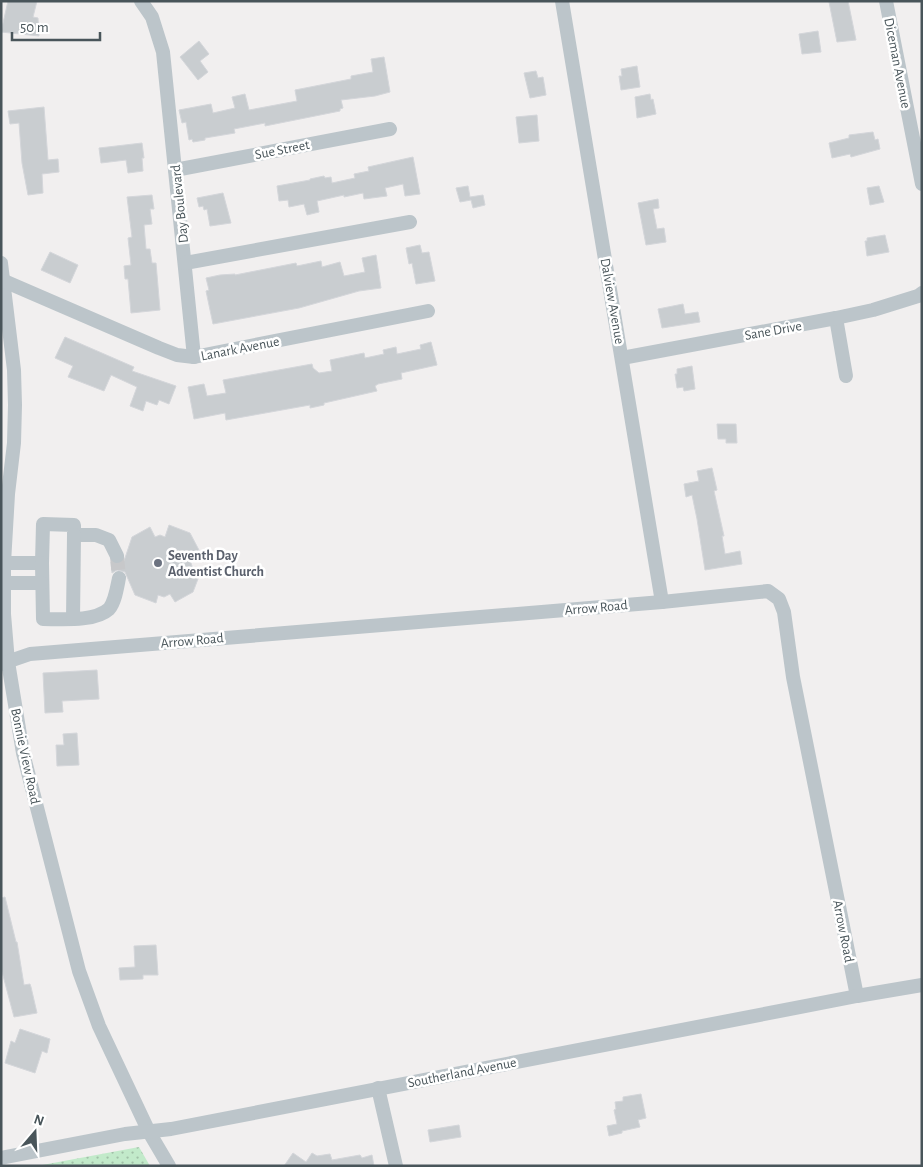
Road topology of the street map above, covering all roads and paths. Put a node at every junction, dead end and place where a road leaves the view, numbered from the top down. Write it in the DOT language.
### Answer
graph roads {
  1 [pos="141,1"];
  2 [pos="562,1"];
  3 [pos="886,1"];
  4 [pos="390,129"];
  5 [pos="174,170"];
  6 [pos="922,184"];
  7 [pos="410,222"];
  8 [pos="185,263"];
  9 [pos="1,265"];
  10 [pos="4,281"];
  11 [pos="922,293"];
  12 [pos="428,312"];
  13 [pos="836,318"];
  14 [pos="194,357"];
  15 [pos="622,358"];
  16 [pos="846,376"];
  17 [pos="74,535"];
  18 [pos="117,556"];
  19 [pos="4,563"];
  20 [pos="42,563"];
  21 [pos="118,578"];
  22 [pos="3,583"];
  23 [pos="42,583"];
  24 [pos="662,602"];
  25 [pos="73,619"];
  26 [pos="5,663"];
  27 [pos="922,985"];
  28 [pos="857,996"];
  29 [pos="378,1088"];
  30 [pos="149,1132"];
  31 [pos="1,1158"];
  32 [pos="169,1166"];
  33 [pos="396,1166"];
  1 -- 5 [label="street, Day Boulevard"];
  2 -- 15 [label="street, Dalview Avenue"];
  3 -- 6 [label="street, Diceman Avenue"];
  4 -- 5 [label="street, Sue Street"];
  5 -- 8 [label="street, Day Boulevard"];
  7 -- 8 [label="street"];
  8 -- 14 [label="street, Day Boulevard"];
  9 -- 10 [label="street, Bonnie View Road"];
  10 -- 14 [label="street, Lanark Avenue"];
  10 -- 19 [label="street, Bonnie View Road"];
  11 -- 13 [label="street, Sane Drive"];
  12 -- 14 [label="street, Lanark Avenue"];
  13 -- 15 [label="street, Sane Drive"];
  13 -- 16 [label="street"];
  15 -- 24 [label="street, Dalview Avenue"];
  17 -- 18 [label="street"];
  17 -- 20 [label="street"];
  17 -- 25 [label="street"];
  19 -- 20 [label="street"];
  19 -- 22 [label="street, Bonnie View Road"];
  20 -- 23 [label="street"];
  21 -- 25 [label="street"];
  22 -- 23 [label="street"];
  22 -- 26 [label="street, Bonnie View Road"];
  23 -- 25 [label="street"];
  24 -- 26 [label="street, Arrow Road"];
  24 -- 28 [label="street, Arrow Road"];
  26 -- 30 [label="street, Bonnie View Road"];
  27 -- 28 [label="street, Southerland Avenue"];
  28 -- 29 [label="street, Southerland Avenue"];
  29 -- 30 [label="street, Southerland Avenue"];
  29 -- 33 [label="street"];
  30 -- 31 [label="street, Southerland Avenue"];
  30 -- 32 [label="street, Bonnie View Road"];
}
